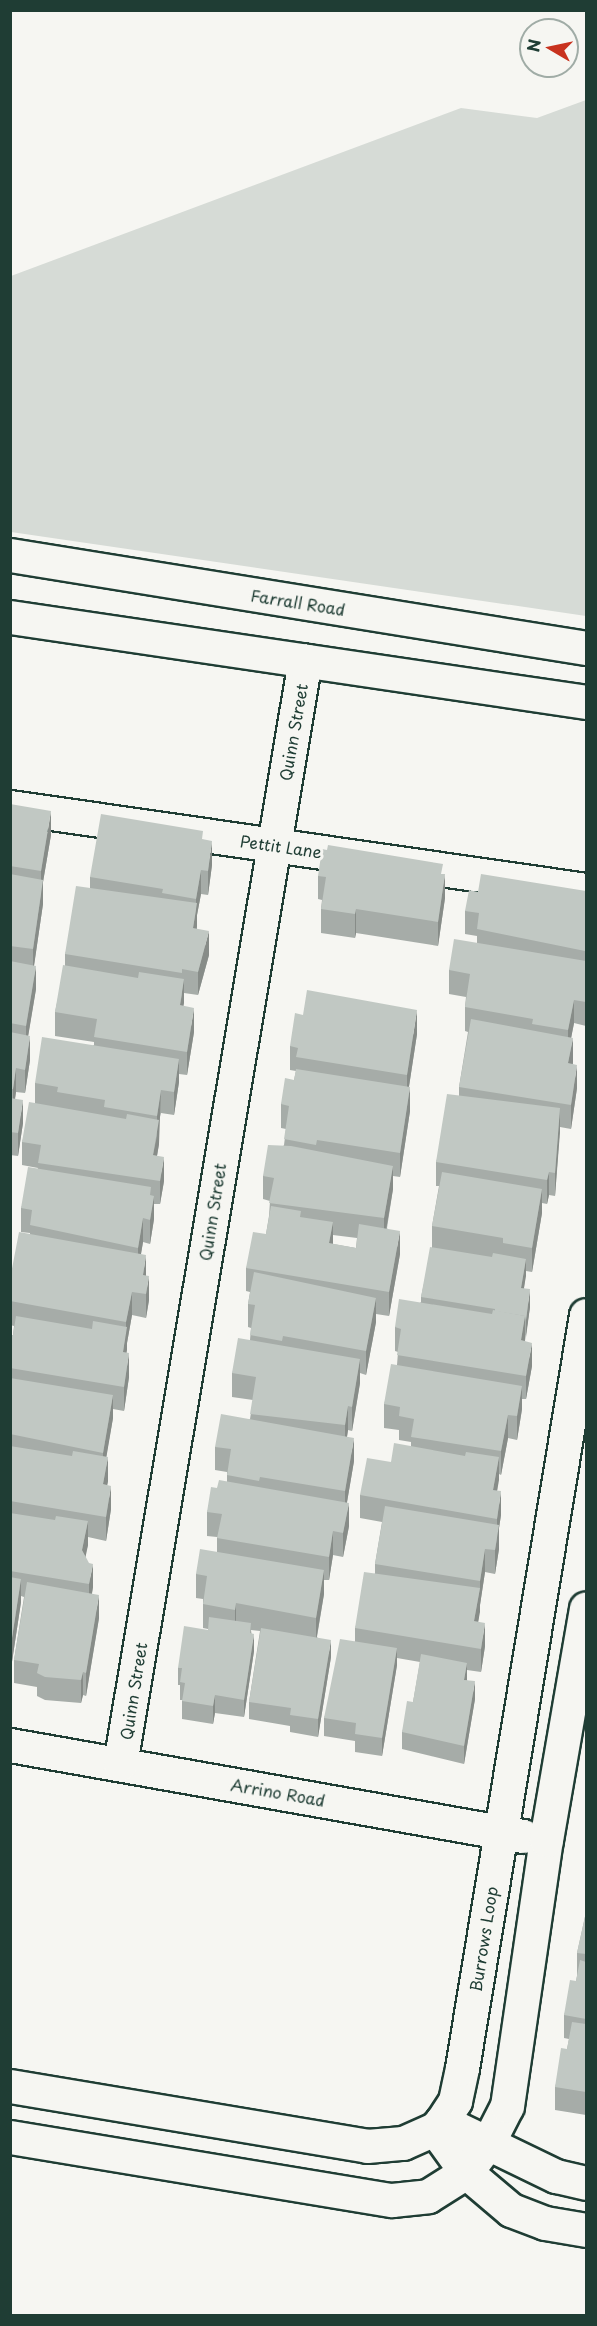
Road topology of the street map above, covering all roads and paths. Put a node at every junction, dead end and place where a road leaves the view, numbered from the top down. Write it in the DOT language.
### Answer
graph roads {
  1 [pos="10,555"];
  2 [pos="10,617"];
  3 [pos="586,648"];
  4 [pos="305,660"];
  5 [pos="586,702"];
  6 [pos="10,807"];
  7 [pos="273,846"];
  8 [pos="586,890"];
  9 [pos="586,1315"];
  10 [pos="576,1451"];
  11 [pos="584,1621"];
  12 [pos="535,1628"];
  13 [pos="10,1745"];
  14 [pos="120,1764"];
  15 [pos="501,1831"];
  16 [pos="546,1840"];
  17 [pos="10,2086"];
  18 [pos="139,2108"];
  19 [pos="438,2125"];
  20 [pos="306,2135"];
  21 [pos="10,2137"];
  22 [pos="489,2141"];
  23 [pos="130,2157"];
  24 [pos="466,2172"];
  25 [pos="586,2183"];
  26 [pos="297,2186"];
  27 [pos="586,2230"];
  1 -- 3 [label="street, Farrall Road"];
  2 -- 4 [label="street"];
  4 -- 5 [label="street"];
  4 -- 7 [label="street, Quinn Street"];
  6 -- 7 [label="street, Pettit Lane"];
  7 -- 8 [label="street, Pettit Lane"];
  7 -- 14 [label="street, Quinn Street"];
  9 -- 10 [label="street, Burrows Loop"];
  10 -- 12 [label="street, Burrows Loop"];
  11 -- 12 [label="street"];
  11 -- 16 [label="street"];
  12 -- 15 [label="street, Burrows Loop"];
  13 -- 14 [label="street, Arrino Road"];
  14 -- 15 [label="street, Arrino Road"];
  15 -- 16 [label="street, Arrino Road"];
  15 -- 19 [label="street, Burrows Loop"];
  16 -- 22 [label="street"];
  17 -- 18 [label="street"];
  18 -- 20 [label="street"];
  18 -- 23 [label="street"];
  19 -- 20 [label="street"];
  19 -- 22 [label="street"];
  19 -- 24 [label="street"];
  20 -- 26 [label="street"];
  21 -- 23 [label="street"];
  22 -- 24 [label="street"];
  22 -- 25 [label="street"];
  23 -- 26 [label="street"];
  24 -- 26 [label="street"];
  24 -- 27 [label="street"];
}
